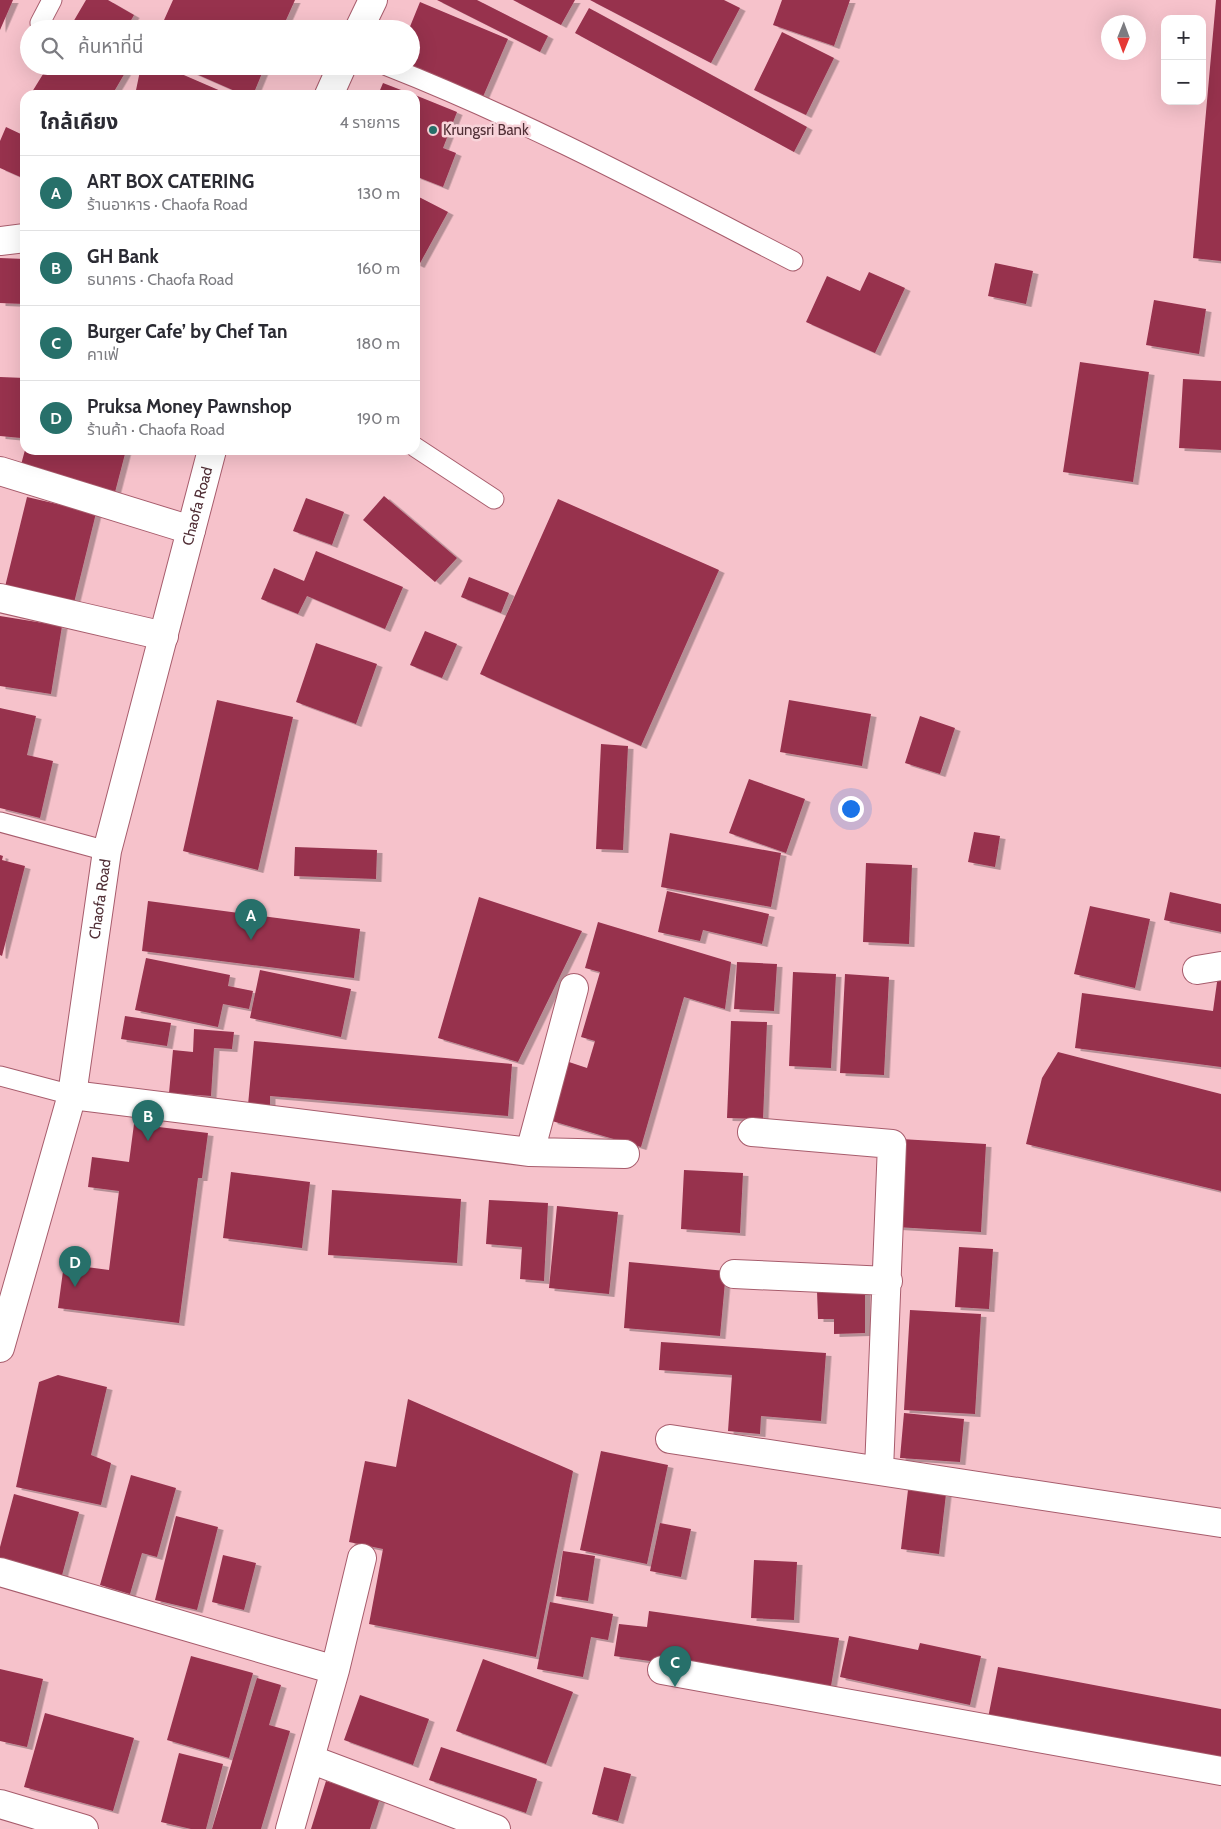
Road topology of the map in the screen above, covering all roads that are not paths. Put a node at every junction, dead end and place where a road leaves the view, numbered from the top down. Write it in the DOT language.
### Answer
graph roads {
  1 [pos="52,0"];
  2 [pos="372,0"];
  3 [pos="42,20"];
  4 [pos="363,20"];
  5 [pos="338,75"];
  6 [pos="410,75"];
  7 [pos="331,90"];
  8 [pos="20,239"];
  9 [pos="0,241"];
  10 [pos="793,261"];
  11 [pos="420,450"];
  12 [pos="211,455"];
  13 [pos="0,471"];
  14 [pos="494,499"];
  15 [pos="191,530"];
  16 [pos="0,598"];
  17 [pos="164,636"];
  18 [pos="0,822"];
  19 [pos="107,851"];
  20 [pos="574,988"];
  21 [pos="0,1076"];
  22 [pos="72,1095"];
  23 [pos="752,1132"];
  24 [pos="530,1152"];
  25 [pos="625,1154"];
  26 [pos="734,1274"];
  27 [pos="888,1281"];
  28 [pos="0,1348"];
  29 [pos="670,1439"];
  30 [pos="879,1470"];
  31 [pos="1221,1522"];
  32 [pos="362,1558"];
  33 [pos="0,1572"];
  34 [pos="335,1670"];
  35 [pos="662,1670"];
  36 [pos="310,1759"];
  37 [pos="1221,1771"];
  38 [pos="0,1804"];
  39 [pos="84,1829"];
  40 [pos="290,1829"];
  41 [pos="496,1829"];
  1 -- 3 [label="lane"];
  2 -- 4 [label="street"];
  5 -- 7 [label="street"];
  6 -- 10 [label="lane"];
  8 -- 9 [label="street"];
  11 -- 14 [label="lane"];
  12 -- 15 [label="street, Chaofa Road"];
  13 -- 15 [label="street"];
  15 -- 17 [label="street, Chaofa Road"];
  16 -- 17 [label="street"];
  17 -- 19 [label="street, Chaofa Road"];
  18 -- 19 [label="lane"];
  19 -- 22 [label="street, Chaofa Road"];
  20 -- 24 [label="street"];
  21 -- 22 [label="lane"];
  22 -- 24 [label="street"];
  22 -- 28 [label="street, Chaofa Road"];
  23 -- 27 [label="street"];
  24 -- 25 [label="street"];
  26 -- 27 [label="street"];
  27 -- 30 [label="street"];
  29 -- 30 [label="street"];
  30 -- 31 [label="street"];
  32 -- 34 [label="street"];
  33 -- 34 [label="street"];
  34 -- 36 [label="street"];
  35 -- 37 [label="street"];
  36 -- 40 [label="street"];
  36 -- 41 [label="street"];
  38 -- 39 [label="street"];
}
